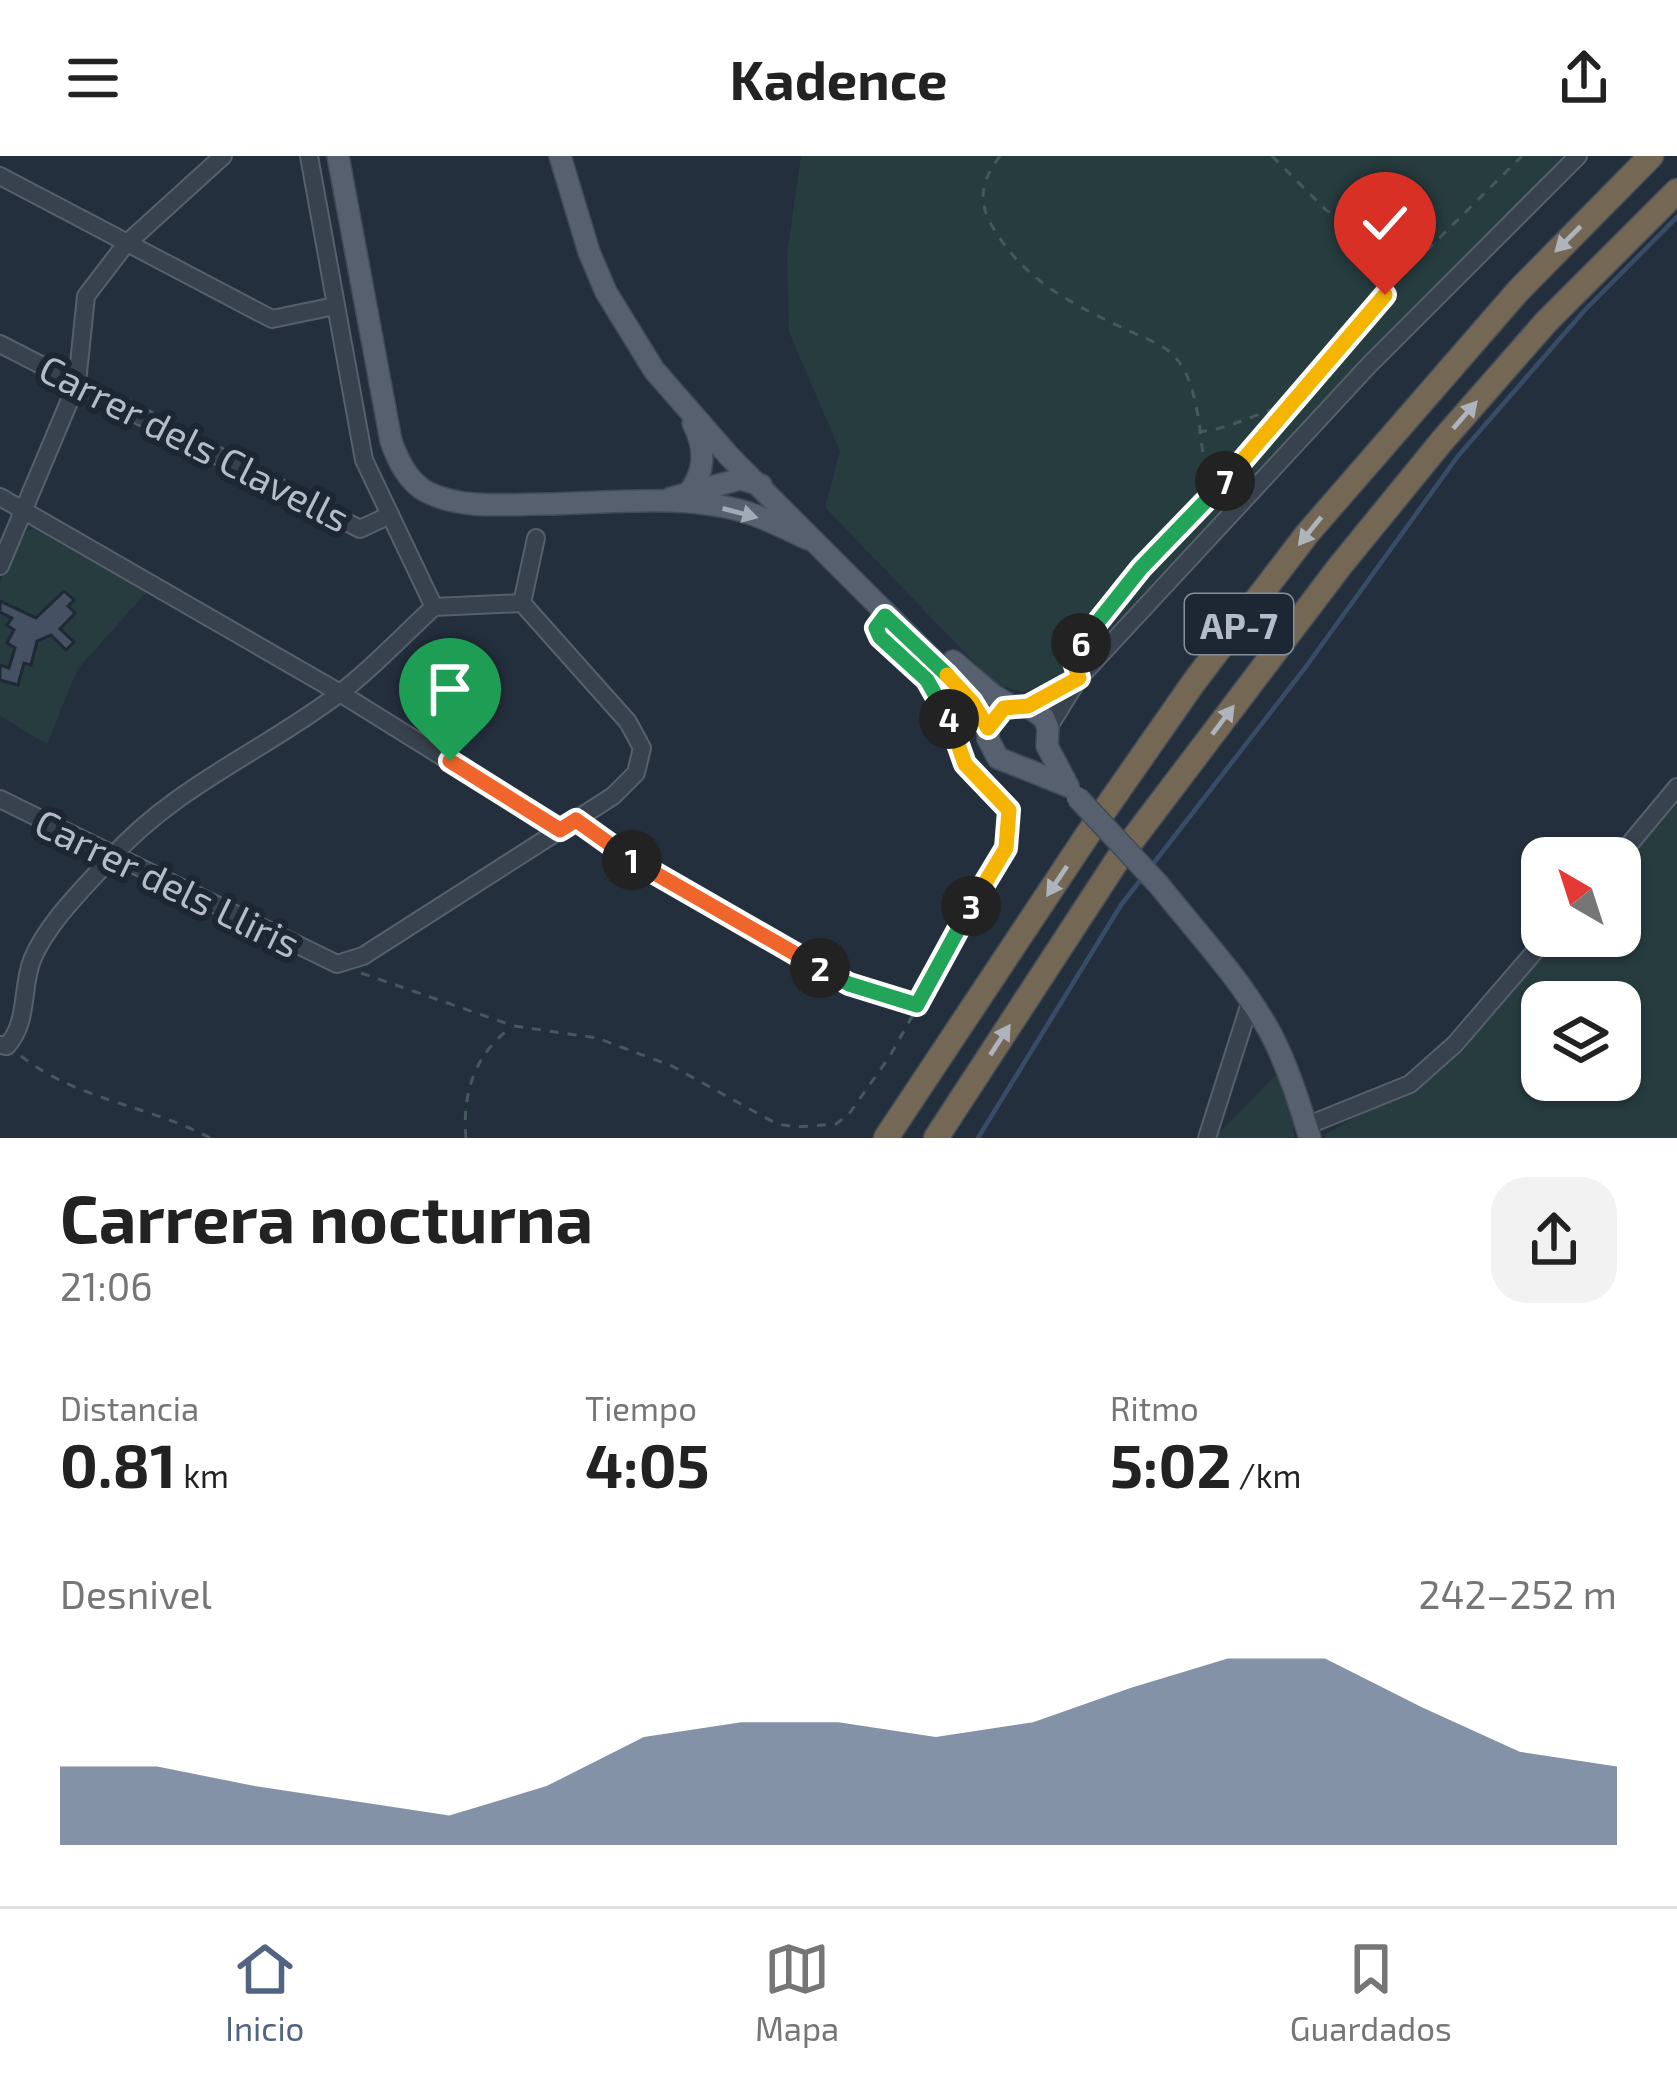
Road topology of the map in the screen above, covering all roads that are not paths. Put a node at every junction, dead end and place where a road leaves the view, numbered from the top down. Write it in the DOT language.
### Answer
graph roads {
  1 [pos="223,156"];
  2 [pos="309,156"];
  3 [pos="338,156"];
  4 [pos="560,156"];
  5 [pos="1578,156"];
  6 [pos="1651,156"];
  7 [pos="0,176"];
  8 [pos="1677,191"];
  9 [pos="125,245"];
  10 [pos="335,306"];
  11 [pos="0,344"];
  12 [pos="77,383"];
  13 [pos="687,411"];
  14 [pos="761,485"];
  15 [pos="687,494"];
  16 [pos="0,497"];
  17 [pos="653,502"];
  18 [pos="26,510"];
  19 [pos="390,515"];
  20 [pos="536,538"];
  21 [pos="821,546"];
  22 [pos="0,566"];
  23 [pos="856,579"];
  24 [pos="522,603"];
  25 [pos="434,607"];
  26 [pos="1079,678"];
  27 [pos="340,693"];
  28 [pos="1019,706"];
  29 [pos="988,728"];
  30 [pos="1047,737"];
  31 [pos="1018,766"];
  32 [pos="1677,787"];
  33 [pos="1072,791"];
  34 [pos="0,799"];
  35 [pos="568,825"];
  36 [pos="1635,837"];
  37 [pos="114,855"];
  38 [pos="1529,957"];
  39 [pos="1251,1000"];
  40 [pos="4,1046"];
  41 [pos="1308,1132"];
  42 [pos="886,1138"];
  43 [pos="936,1138"];
  44 [pos="1207,1138"];
  1 -- 9 [label="street"];
  2 -- 10 [label="street"];
  3 -- 17 [label="main road"];
  4 -- 13 [label="main road"];
  5 -- 26 [label="street"];
  6 -- 42 [label="highway, AP-7, one-way"];
  7 -- 9 [label="street"];
  43 -- 8 [label="highway, AP-7, one-way"];
  9 -- 10 [label="street"];
  9 -- 12 [label="street"];
  10 -- 19 [label="street"];
  11 -- 12 [label="street, Carrer dels Clavells"];
  12 -- 18 [label="street"];
  12 -- 19 [label="street, Carrer dels Clavells"];
  13 -- 14 [label="main road"];
  13 -- 15 [label="main road"];
  14 -- 15 [label="main road"];
  14 -- 21 [label="main road"];
  15 -- 17 [label="main road"];
  16 -- 18 [label="street"];
  17 -- 21 [label="main road, one-way"];
  18 -- 22 [label="street"];
  18 -- 27 [label="street"];
  19 -- 25 [label="street"];
  20 -- 24 [label="street"];
  21 -- 23 [label="main road"];
  23 -- 28 [label="main road"];
  23 -- 29 [label="main road"];
  24 -- 25 [label="street"];
  24 -- 35 [label="street"];
  25 -- 27 [label="street"];
  26 -- 28 [label="street"];
  26 -- 30 [label="street"];
  27 -- 35 [label="street"];
  27 -- 37 [label="street"];
  28 -- 29 [label="main road"];
  28 -- 30 [label="main road"];
  29 -- 31 [label="main road"];
  30 -- 31 [label="main road"];
  30 -- 33 [label="main road"];
  31 -- 33 [label="main road"];
  32 -- 36 [label="street"];
  33 -- 39 [label="main road, bridge"];
  34 -- 37 [label="street, Carrer dels Lliris"];
  35 -- 37 [label="street, Carrer dels Lliris"];
  37 -- 40 [label="street"];
  38 -- 41 [label="street"];
  39 -- 41 [label="main road"];
  39 -- 44 [label="street"];
}
